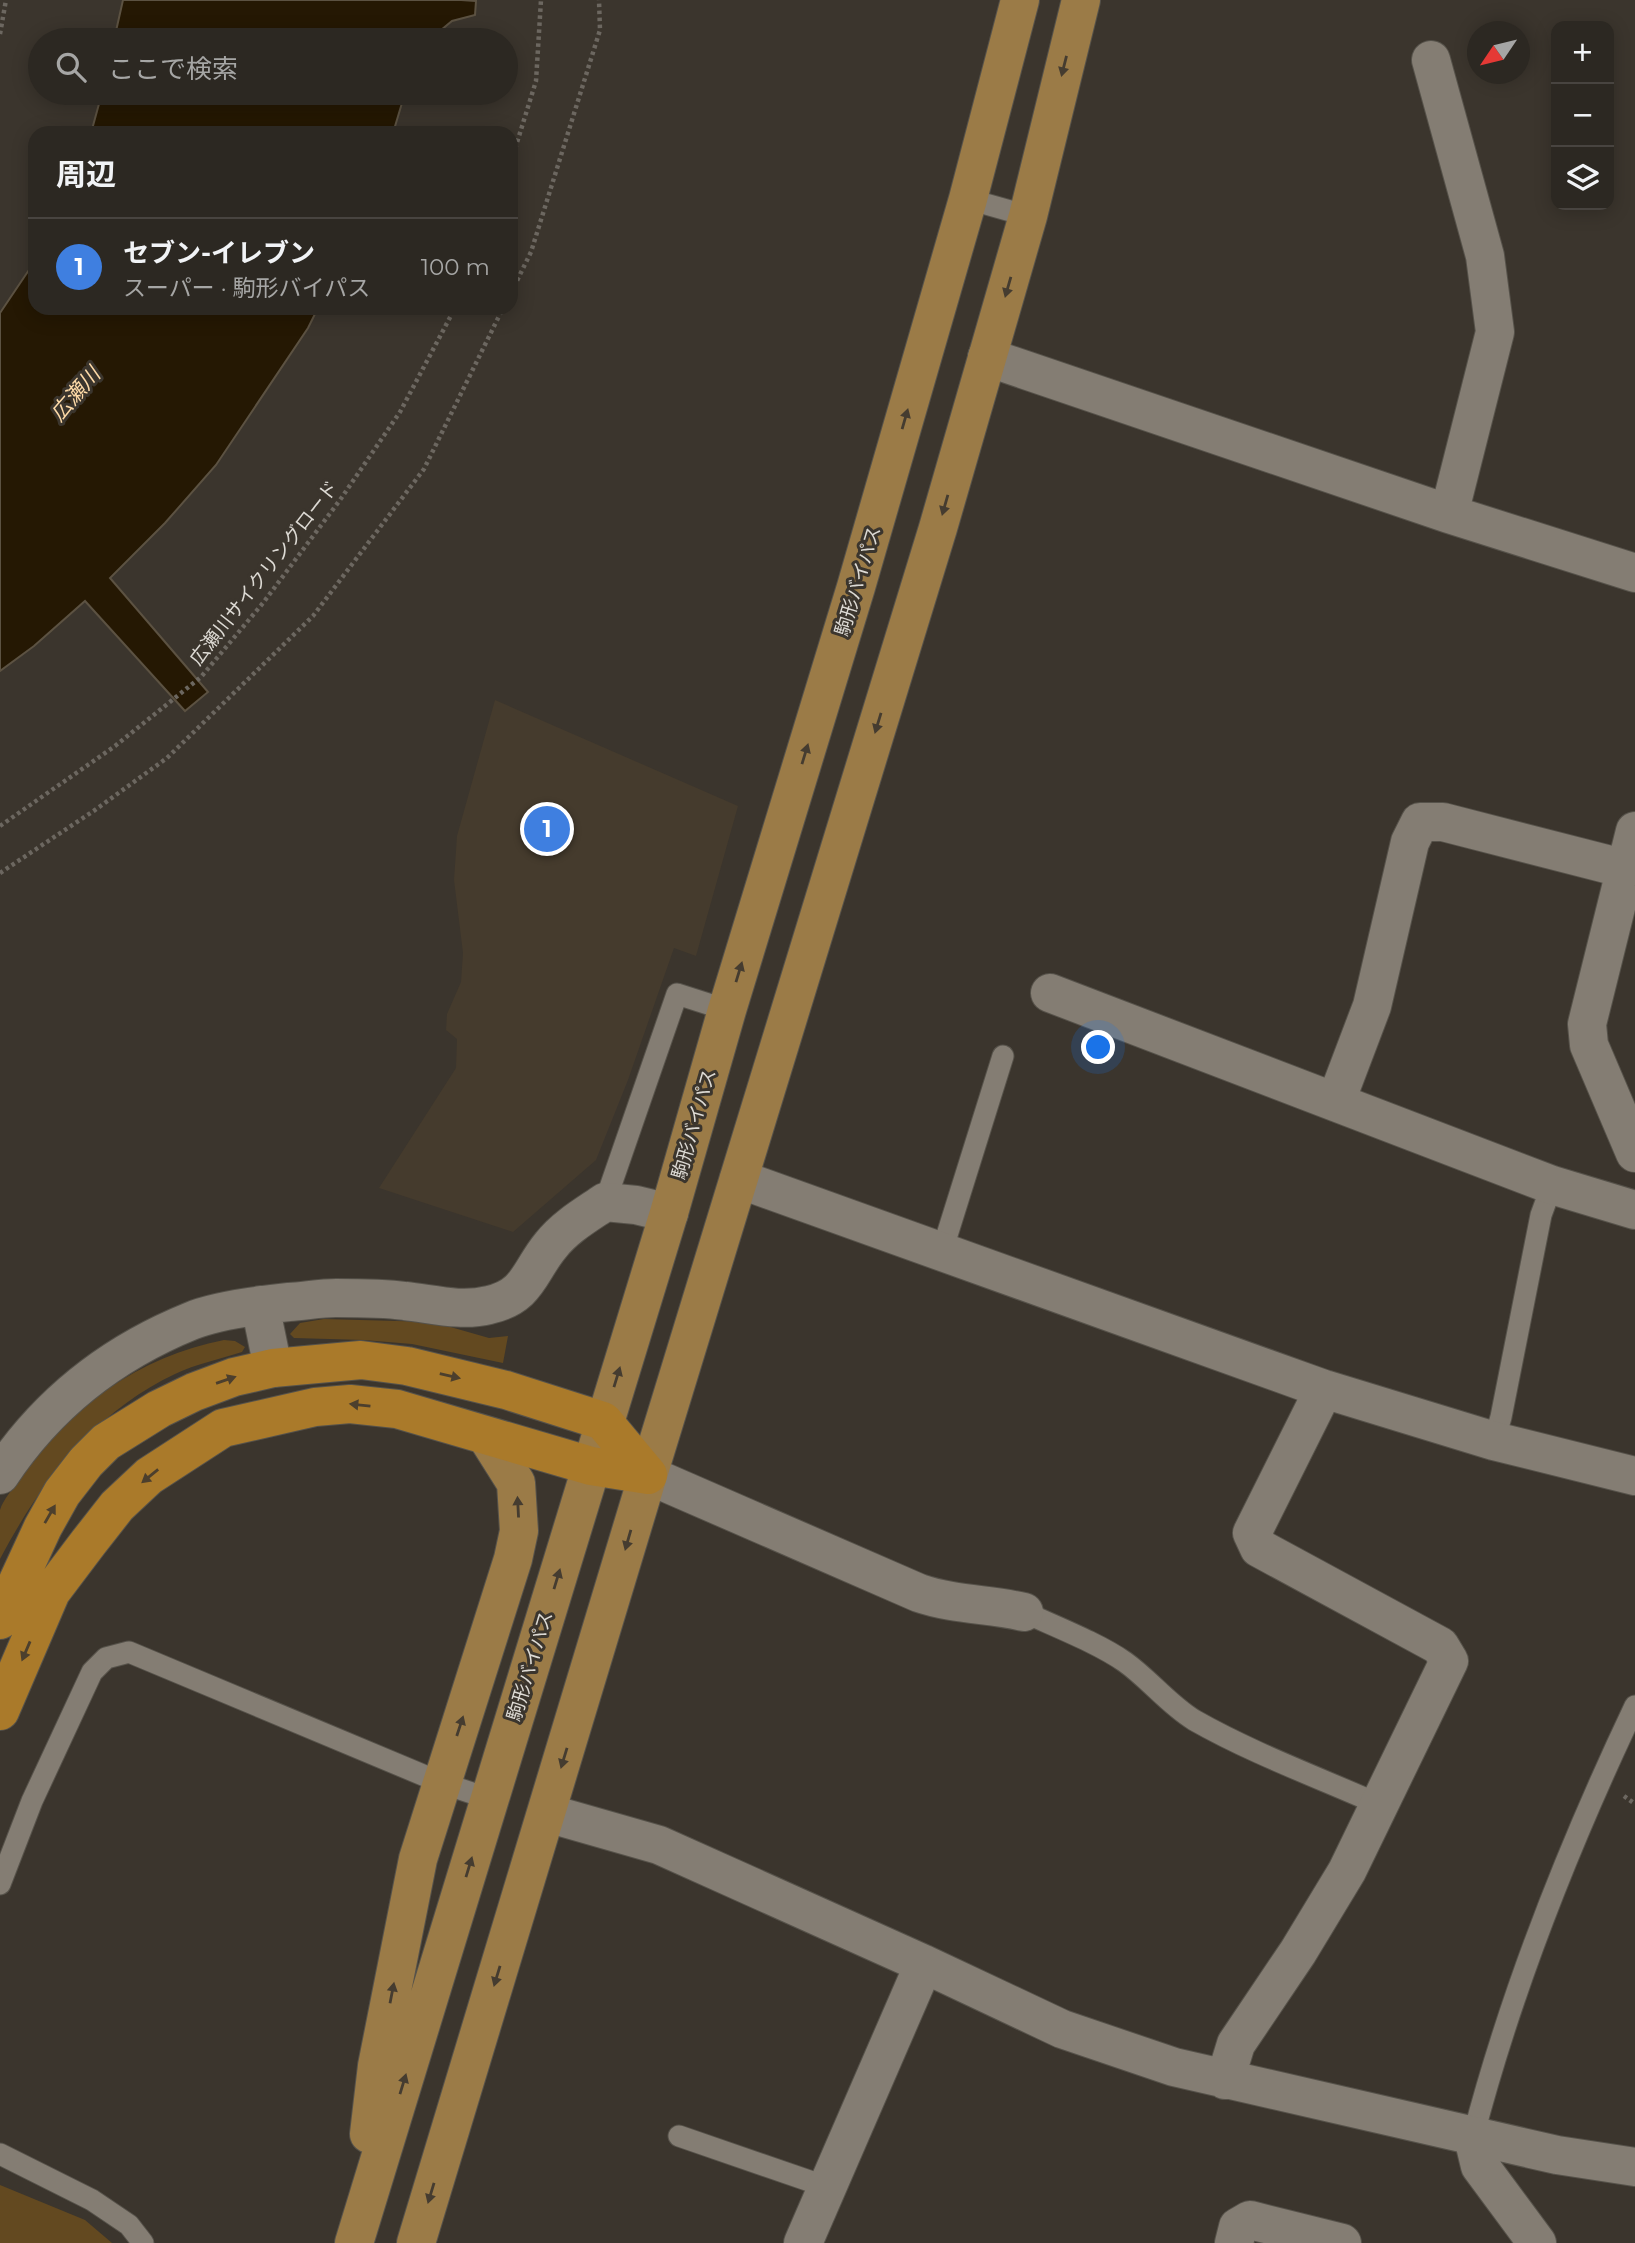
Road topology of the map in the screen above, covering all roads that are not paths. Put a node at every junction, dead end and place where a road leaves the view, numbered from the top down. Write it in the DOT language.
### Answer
graph roads {
  1 [pos="1020,0"];
  2 [pos="1080,0"];
  3 [pos="1431,60"];
  4 [pos="968,199"];
  5 [pos="1028,216"];
  6 [pos="987,357"];
  7 [pos="1449,514"];
  8 [pos="1635,573"];
  9 [pos="1635,831"];
  10 [pos="1626,869"];
  11 [pos="1050,993"];
  12 [pos="727,1010"];
  13 [pos="1003,1056"];
  14 [pos="1336,1101"];
  15 [pos="1635,1153"];
  16 [pos="739,1179"];
  17 [pos="1552,1185"];
  18 [pos="605,1202"];
  19 [pos="1635,1210"];
  20 [pos="669,1213"];
  21 [pos="942,1251"];
  22 [pos="260,1305"];
  23 [pos="273,1368"];
  24 [pos="1324,1389"];
  25 [pos="603,1421"];
  26 [pos="487,1437"];
  27 [pos="1494,1441"];
  28 [pos="591,1466"];
  29 [pos="0,1475"];
  30 [pos="648,1475"];
  31 [pos="1635,1476"];
  32 [pos="1024,1612"];
  33 [pos="0,1620"];
  34 [pos="1635,1706"];
  35 [pos="0,1711"];
  36 [pos="442,1783"];
  37 [pos="490,1799"];
  38 [pos="1378,1804"];
  39 [pos="547,1813"];
  40 [pos="0,1884"];
  41 [pos="924,1964"];
  42 [pos="1225,2080"];
  43 [pos="679,2137"];
  44 [pos="1473,2137"];
  45 [pos="0,2154"];
  46 [pos="1635,2166"];
  47 [pos="827,2187"];
  48 [pos="365,2206"];
  49 [pos="143,2243"];
  50 [pos="354,2243"];
  51 [pos="416,2243"];
  52 [pos="803,2243"];
  53 [pos="1234,2243"];
  54 [pos="1342,2243"];
  55 [pos="1536,2243"];
  1 -- 4 [label="main road, 駒形バイパス"];
  2 -- 5 [label="main road, one-way"];
  3 -- 7 [label="street"];
  4 -- 5 [label="lane"];
  12 -- 4 [label="main road, 駒形バイパス, one-way"];
  5 -- 6 [label="main road, one-way"];
  6 -- 7 [label="street"];
  6 -- 16 [label="main road, one-way"];
  7 -- 8 [label="street"];
  9 -- 10 [label="street"];
  10 -- 14 [label="street"];
  10 -- 15 [label="street"];
  11 -- 14 [label="street"];
  12 -- 18 [label="lane"];
  12 -- 20 [label="main road, 駒形バイパス"];
  13 -- 21 [label="lane"];
  14 -- 17 [label="street"];
  16 -- 21 [label="street"];
  16 -- 30 [label="main road"];
  17 -- 19 [label="street"];
  17 -- 27 [label="lane"];
  18 -- 20 [label="street"];
  18 -- 22 [label="street"];
  25 -- 20 [label="main road, 駒形バイパス, one-way"];
  21 -- 24 [label="street"];
  22 -- 23 [label="street"];
  22 -- 29 [label="street"];
  23 -- 25 [label="highway, one-way"];
  33 -- 23 [label="highway, one-way"];
  24 -- 27 [label="street"];
  24 -- 38 [label="street"];
  25 -- 28 [label="main road, 駒形バイパス"];
  25 -- 30 [label="highway"];
  26 -- 28 [label="highway"];
  26 -- 35 [label="highway, one-way"];
  36 -- 26 [label="main road, one-way"];
  27 -- 31 [label="street"];
  28 -- 30 [label="highway"];
  37 -- 28 [label="main road, 駒形バイパス, one-way"];
  30 -- 32 [label="street"];
  30 -- 39 [label="main road, one-way"];
  32 -- 38 [label="lane"];
  34 -- 44 [label="lane"];
  36 -- 37 [label="lane"];
  36 -- 40 [label="lane"];
  48 -- 36 [label="main road, one-way"];
  48 -- 37 [label="main road, 駒形バイパス, one-way"];
  38 -- 42 [label="street"];
  39 -- 41 [label="street"];
  39 -- 51 [label="main road, one-way"];
  41 -- 42 [label="street"];
  41 -- 47 [label="street"];
  42 -- 44 [label="street"];
  43 -- 47 [label="lane"];
  44 -- 46 [label="street"];
  44 -- 55 [label="street"];
  45 -- 49 [label="lane"];
  47 -- 52 [label="street"];
  48 -- 50 [label="main road, 駒形バイパス"];
  53 -- 54 [label="street"];
}
